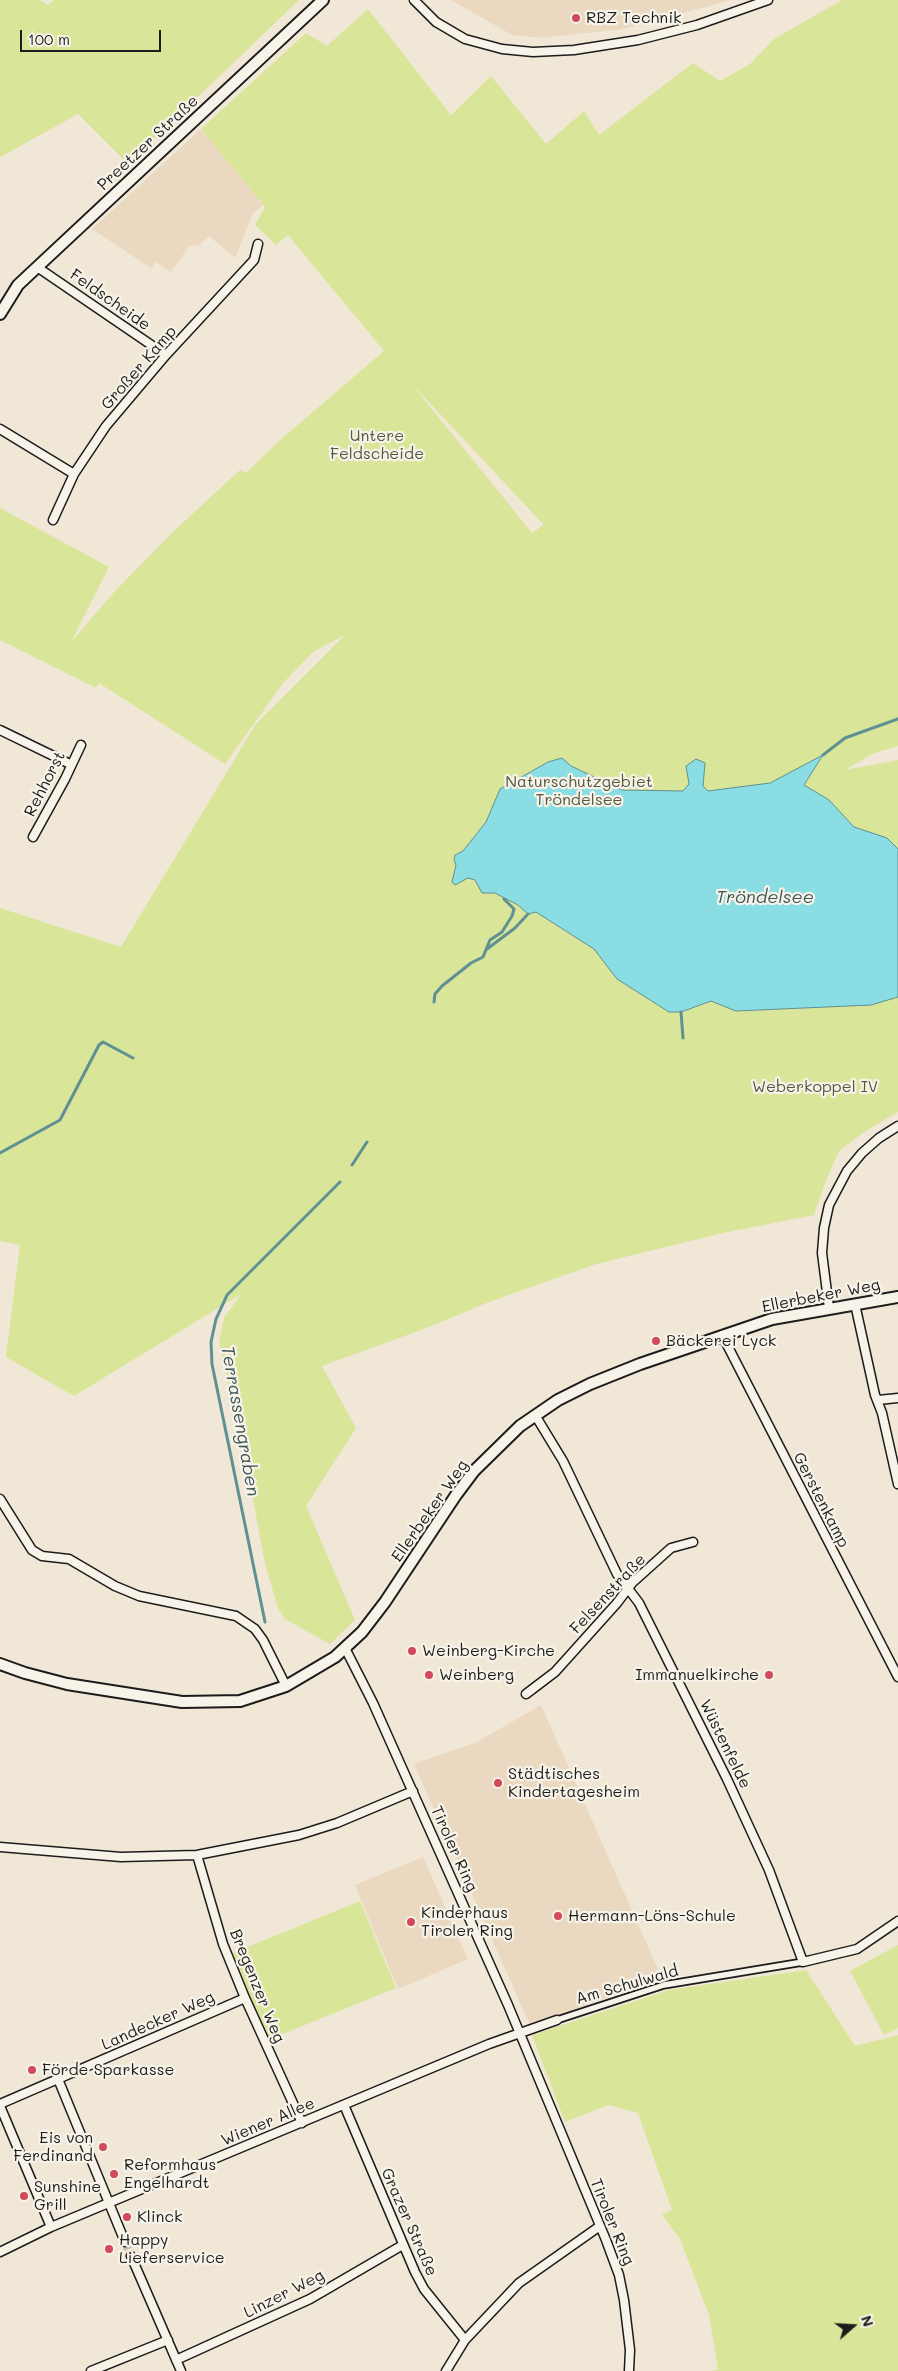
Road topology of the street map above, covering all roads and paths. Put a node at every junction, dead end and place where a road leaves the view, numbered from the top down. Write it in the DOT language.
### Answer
graph roads {
  1 [pos="323,0"];
  2 [pos="414,0"];
  3 [pos="768,0"];
  4 [pos="258,244"];
  5 [pos="37,267"];
  6 [pos="0,314"];
  7 [pos="166,355"];
  8 [pos="0,429"];
  9 [pos="74,474"];
  10 [pos="53,520"];
  11 [pos="0,730"];
  12 [pos="81,745"];
  13 [pos="70,764"];
  14 [pos="33,836"];
  15 [pos="898,1126"];
  16 [pos="898,1297"];
  17 [pos="855,1304"];
  18 [pos="829,1308"];
  19 [pos="722,1335"];
  20 [pos="898,1398"];
  21 [pos="878,1400"];
  22 [pos="535,1415"];
  23 [pos="898,1484"];
  24 [pos="0,1499"];
  25 [pos="693,1542"];
  26 [pos="628,1590"];
  27 [pos="345,1648"];
  28 [pos="0,1664"];
  29 [pos="898,1677"];
  30 [pos="286,1686"];
  31 [pos="526,1694"];
  32 [pos="413,1791"];
  33 [pos="0,1847"];
  34 [pos="197,1855"];
  35 [pos="898,1921"];
  36 [pos="802,1962"];
  37 [pos="245,1998"];
  38 [pos="557,2020"];
  39 [pos="520,2032"];
  40 [pos="58,2079"];
  41 [pos="0,2105"];
  42 [pos="344,2105"];
  43 [pos="302,2123"];
  44 [pos="109,2204"];
  45 [pos="600,2226"];
  46 [pos="51,2228"];
  47 [pos="125,2242"];
  48 [pos="401,2246"];
  49 [pos="0,2252"];
  50 [pos="131,2256"];
  51 [pos="168,2340"];
  52 [pos="465,2340"];
  53 [pos="176,2360"];
  54 [pos="91,2371"];
  55 [pos="181,2371"];
  56 [pos="446,2371"];
  57 [pos="629,2371"];
  1 -- 5 [label="street, Preetzer Straße"];
  2 -- 3 [label="street"];
  4 -- 7 [label="street, Großer Kamp"];
  5 -- 6 [label="street, Preetzer Straße"];
  5 -- 7 [label="street, Feldscheide"];
  7 -- 9 [label="street, Großer Kamp"];
  8 -- 9 [label="street"];
  9 -- 10 [label="street, Großer Kamp"];
  11 -- 13 [label="street"];
  12 -- 13 [label="street, Rehhorst"];
  13 -- 14 [label="street, Rehhorst"];
  15 -- 18 [label="street"];
  16 -- 17 [label="street, Ellerbeker Weg"];
  17 -- 18 [label="street, Ellerbeker Weg"];
  17 -- 21 [label="street"];
  18 -- 19 [label="street, Ellerbeker Weg"];
  19 -- 22 [label="street, Ellerbeker Weg"];
  19 -- 29 [label="street, Gerstenkamp"];
  20 -- 21 [label="street"];
  21 -- 23 [label="street"];
  22 -- 26 [label="street, Wüstenfelde"];
  22 -- 27 [label="street, Ellerbeker Weg"];
  24 -- 30 [label="street"];
  25 -- 26 [label="street, Felsenstraße"];
  26 -- 31 [label="street, Felsenstraße"];
  26 -- 36 [label="street, Wüstenfelde"];
  27 -- 30 [label="street, Ellerbeker Weg"];
  27 -- 32 [label="street"];
  28 -- 30 [label="street, Ellerbeker Weg"];
  32 -- 34 [label="street"];
  32 -- 39 [label="street, Tiroler Ring"];
  33 -- 34 [label="street"];
  34 -- 37 [label="street, Bregenzer Weg"];
  35 -- 36 [label="street"];
  36 -- 38 [label="street, Am Schulwald"];
  37 -- 40 [label="street, Landecker Weg"];
  37 -- 43 [label="street, Bregenzer Weg"];
  38 -- 39 [label="street, Am Schulwald"];
  39 -- 42 [label="street, Wiener Allee"];
  39 -- 45 [label="street, Tiroler Ring"];
  40 -- 41 [label="street, Landecker Weg"];
  40 -- 44 [label="street"];
  41 -- 46 [label="street"];
  42 -- 43 [label="street, Wiener Allee"];
  42 -- 48 [label="street, Grazer Straße"];
  43 -- 44 [label="street, Wiener Allee"];
  44 -- 46 [label="street, Wiener Allee"];
  44 -- 47 [label="street"];
  45 -- 52 [label="street"];
  45 -- 57 [label="street, Tiroler Ring"];
  46 -- 49 [label="street, Wiener Allee"];
  48 -- 52 [label="street, Grazer Straße"];
  48 -- 53 [label="street, Linzer Weg"];
  50 -- 51 [label="street"];
  51 -- 53 [label="street"];
  51 -- 54 [label="street"];
  52 -- 56 [label="street"];
  53 -- 55 [label="street"];
}
